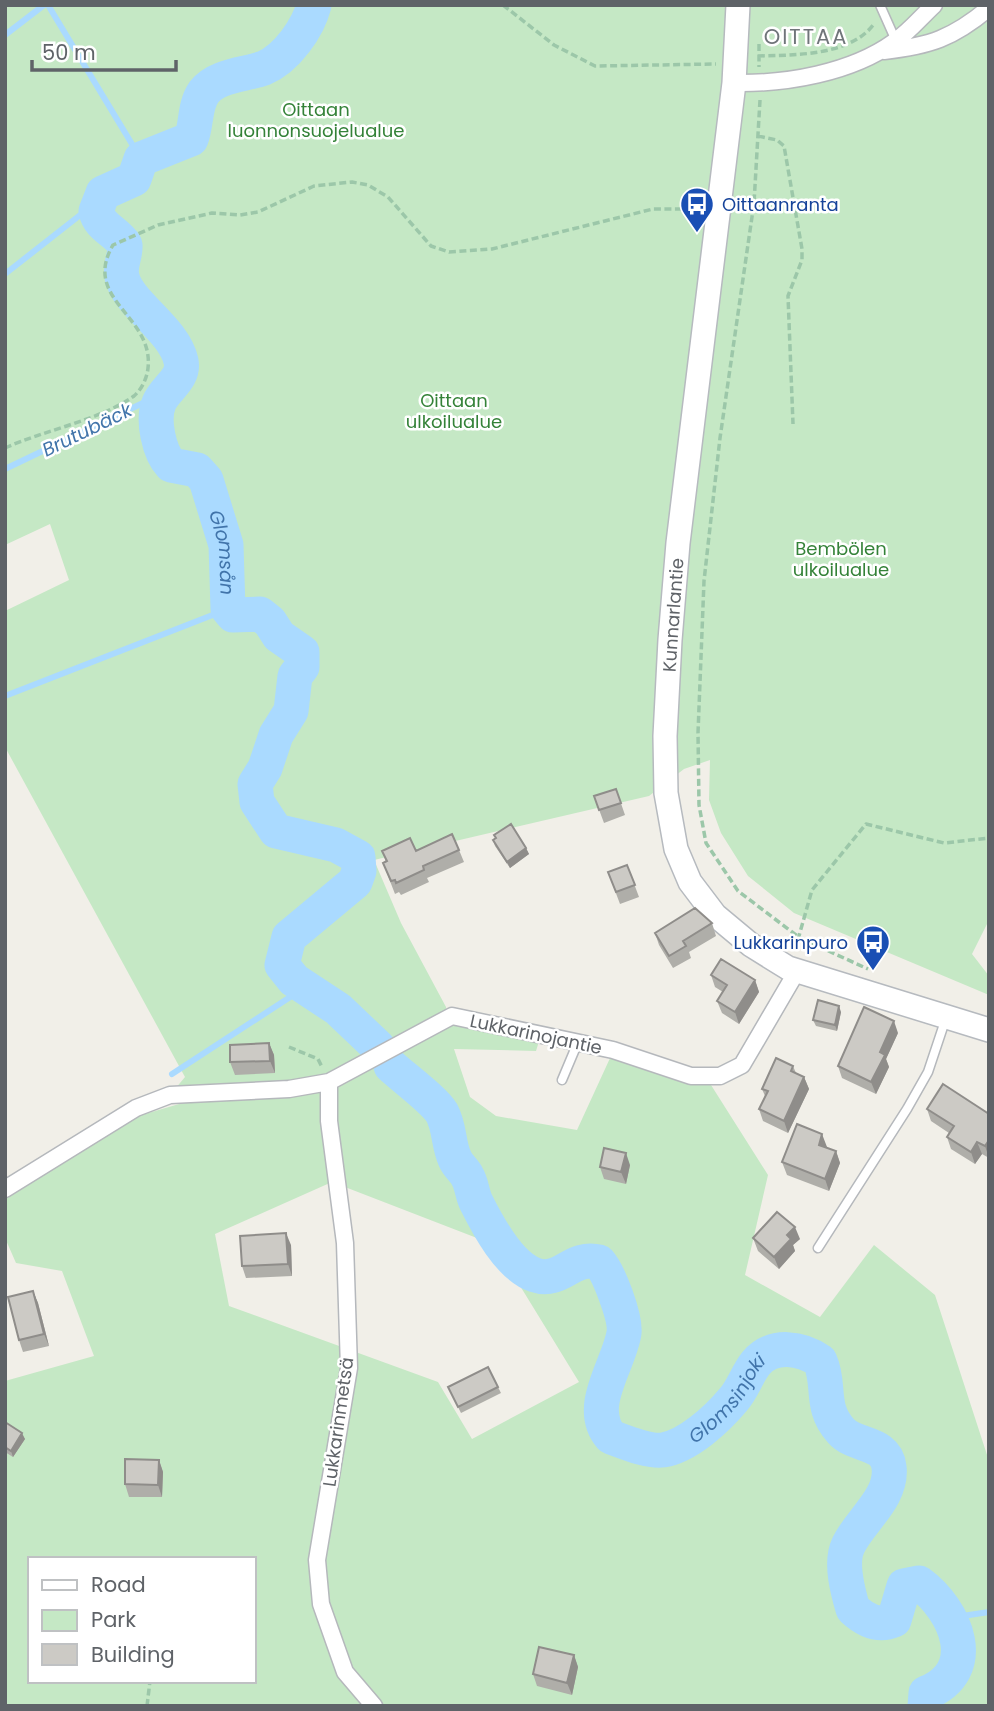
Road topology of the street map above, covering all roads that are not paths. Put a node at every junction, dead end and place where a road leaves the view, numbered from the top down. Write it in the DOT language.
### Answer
graph roads {
  1 [pos="738,5"];
  2 [pos="880,5"];
  3 [pos="934,5"];
  4 [pos="989,8"];
  5 [pos="896,41"];
  6 [pos="878,52"];
  7 [pos="734,74"];
  8 [pos="797,971"];
  9 [pos="947,1016"];
  10 [pos="989,1030"];
  11 [pos="578,1042"];
  12 [pos="562,1080"];
  13 [pos="329,1082"];
  14 [pos="5,1189"];
  15 [pos="818,1248"];
  16 [pos="374,1706"];
  1 -- 7 [label="main road, Kunnarlantie"];
  2 -- 5 [label="lane"];
  3 -- 5 [label="street"];
  4 -- 6 [label="street"];
  5 -- 6 [label="street"];
  6 -- 7 [label="street"];
  7 -- 8 [label="main road, Kunnarlantie"];
  8 -- 9 [label="main road, Kunnarlantie"];
  8 -- 11 [label="street, Lukkarinojantie"];
  9 -- 10 [label="main road, Kunnarlantie"];
  9 -- 15 [label="lane"];
  11 -- 12 [label="lane"];
  11 -- 13 [label="street, Lukkarinojantie"];
  13 -- 14 [label="street, Lukkarinojantie"];
  13 -- 16 [label="street, Lukkarinmetsä"];
}
